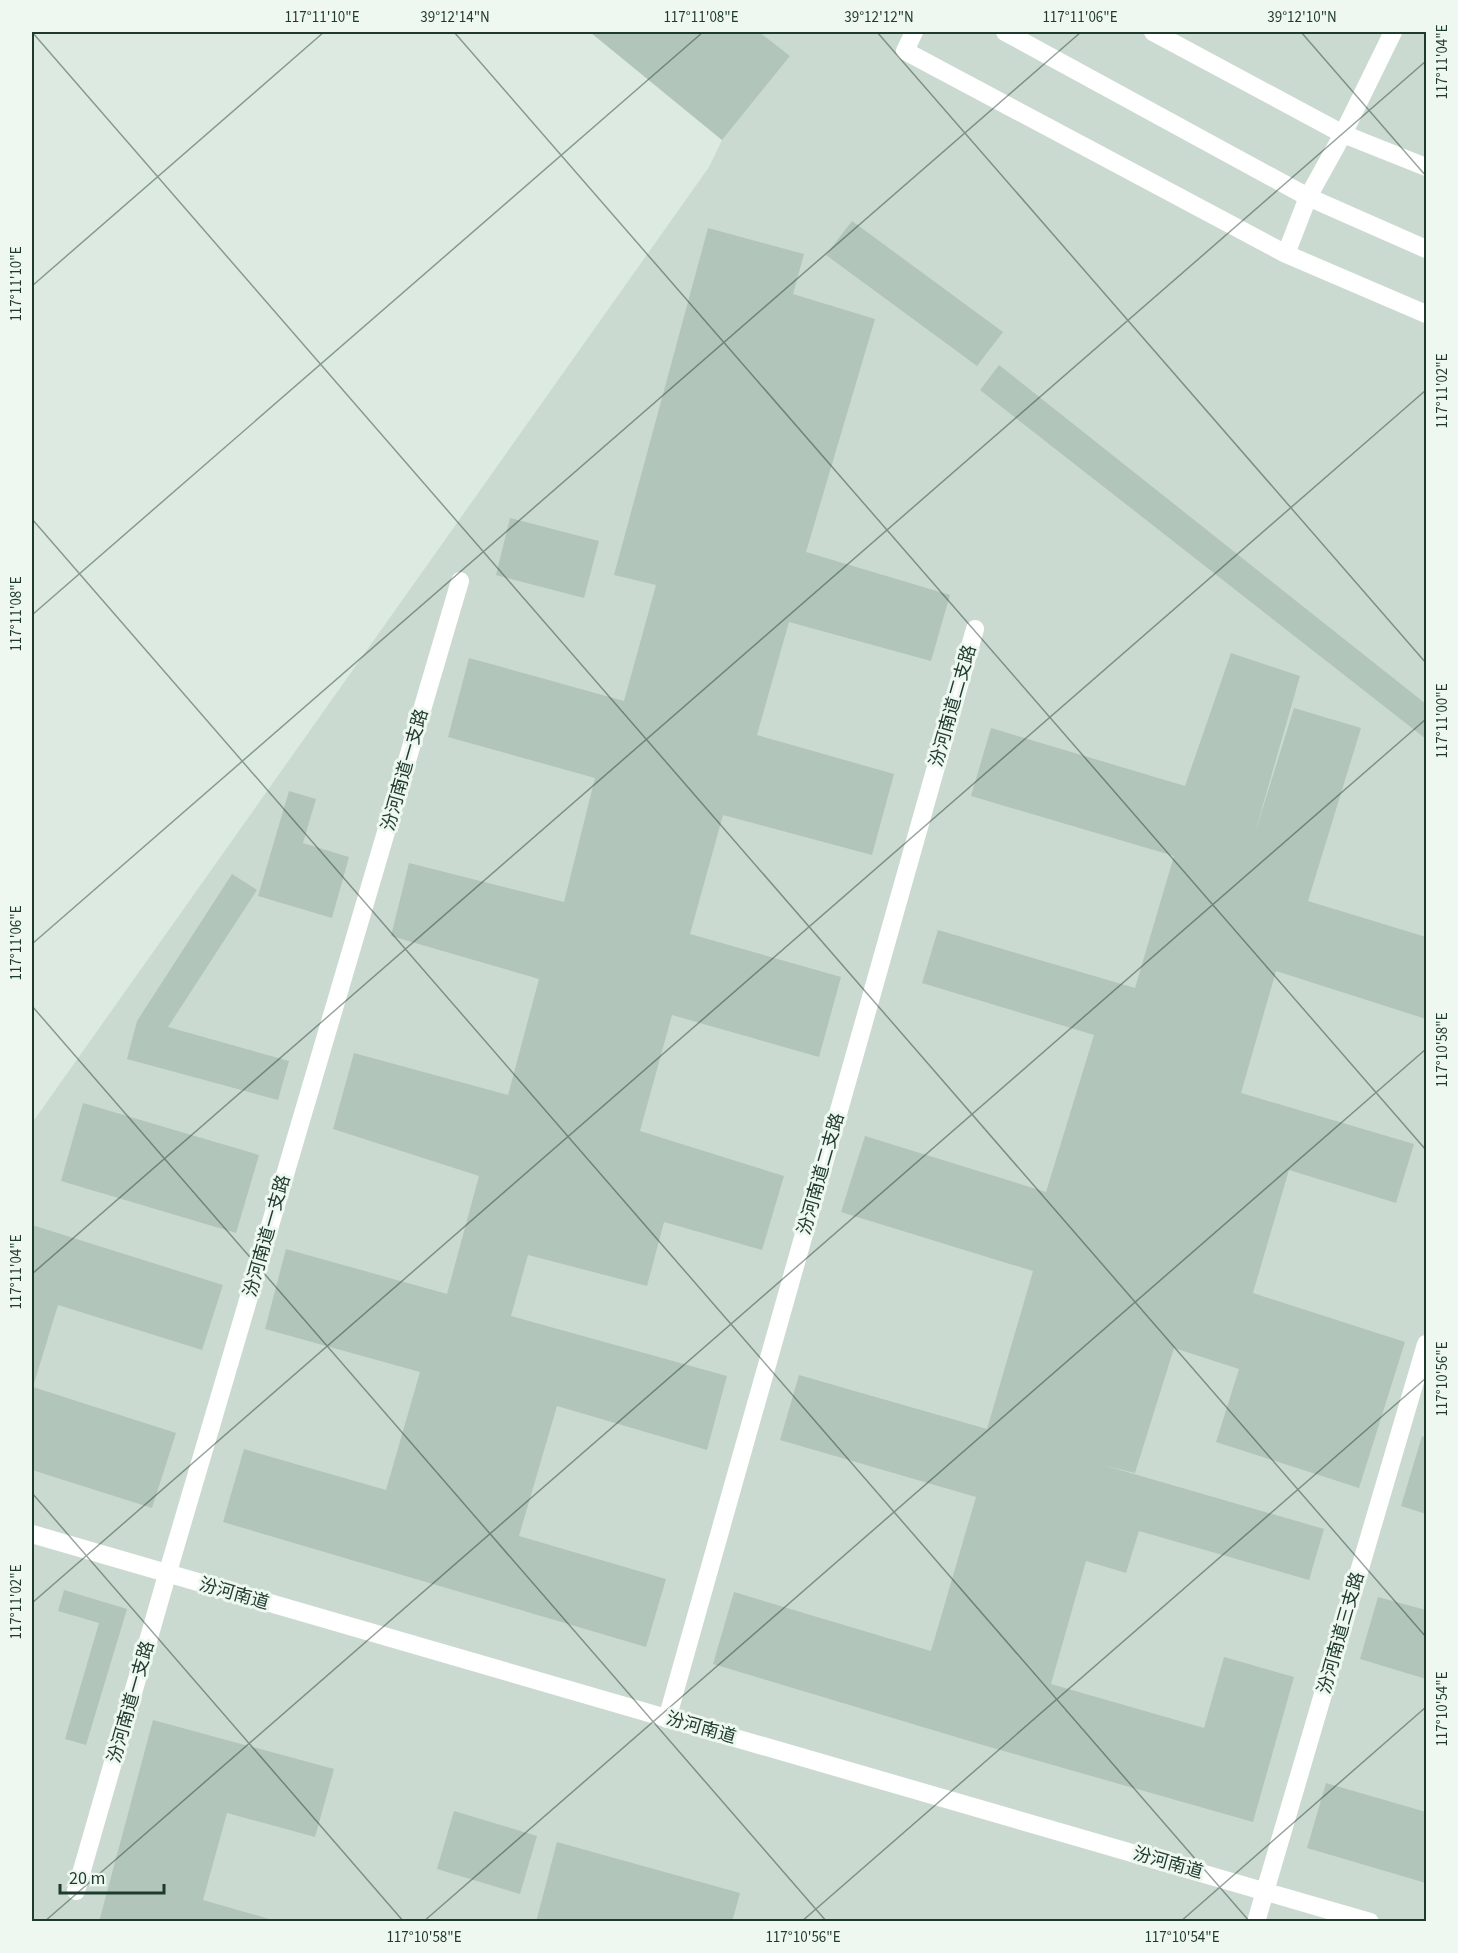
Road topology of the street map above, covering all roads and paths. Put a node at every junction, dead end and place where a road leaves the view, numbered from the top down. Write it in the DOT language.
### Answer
graph roads {
  1 [pos="914,32"];
  2 [pos="1005,32"];
  3 [pos="1153,32"];
  4 [pos="1393,32"];
  5 [pos="1343,134"];
  6 [pos="1426,167"];
  7 [pos="1308,197"];
  8 [pos="1426,249"];
  9 [pos="1286,254"];
  10 [pos="1426,314"];
  11 [pos="460,581"];
  12 [pos="975,630"];
  13 [pos="1426,1344"];
  14 [pos="32,1534"];
  15 [pos="167,1575"];
  16 [pos="667,1719"];
  17 [pos="76,1891"];
  18 [pos="1265,1891"];
  19 [pos="1256,1922"];
  20 [pos="1370,1922"];
  1 -- 9 [label="street"];
  2 -- 7 [label="street"];
  3 -- 5 [label="street"];
  4 -- 5 [label="street"];
  5 -- 6 [label="street"];
  5 -- 7 [label="street"];
  7 -- 8 [label="street"];
  7 -- 9 [label="street"];
  9 -- 10 [label="street"];
  11 -- 15 [label="street, 汾河南道一支路"];
  12 -- 16 [label="street, 汾河南道二支路"];
  13 -- 18 [label="street, 汾河南道三支路"];
  14 -- 15 [label="street, 汾河南道"];
  15 -- 16 [label="street, 汾河南道"];
  15 -- 17 [label="street, 汾河南道一支路"];
  16 -- 18 [label="street, 汾河南道"];
  18 -- 19 [label="street, 汾河南道三支路"];
  18 -- 20 [label="street, 汾河南道"];
}
